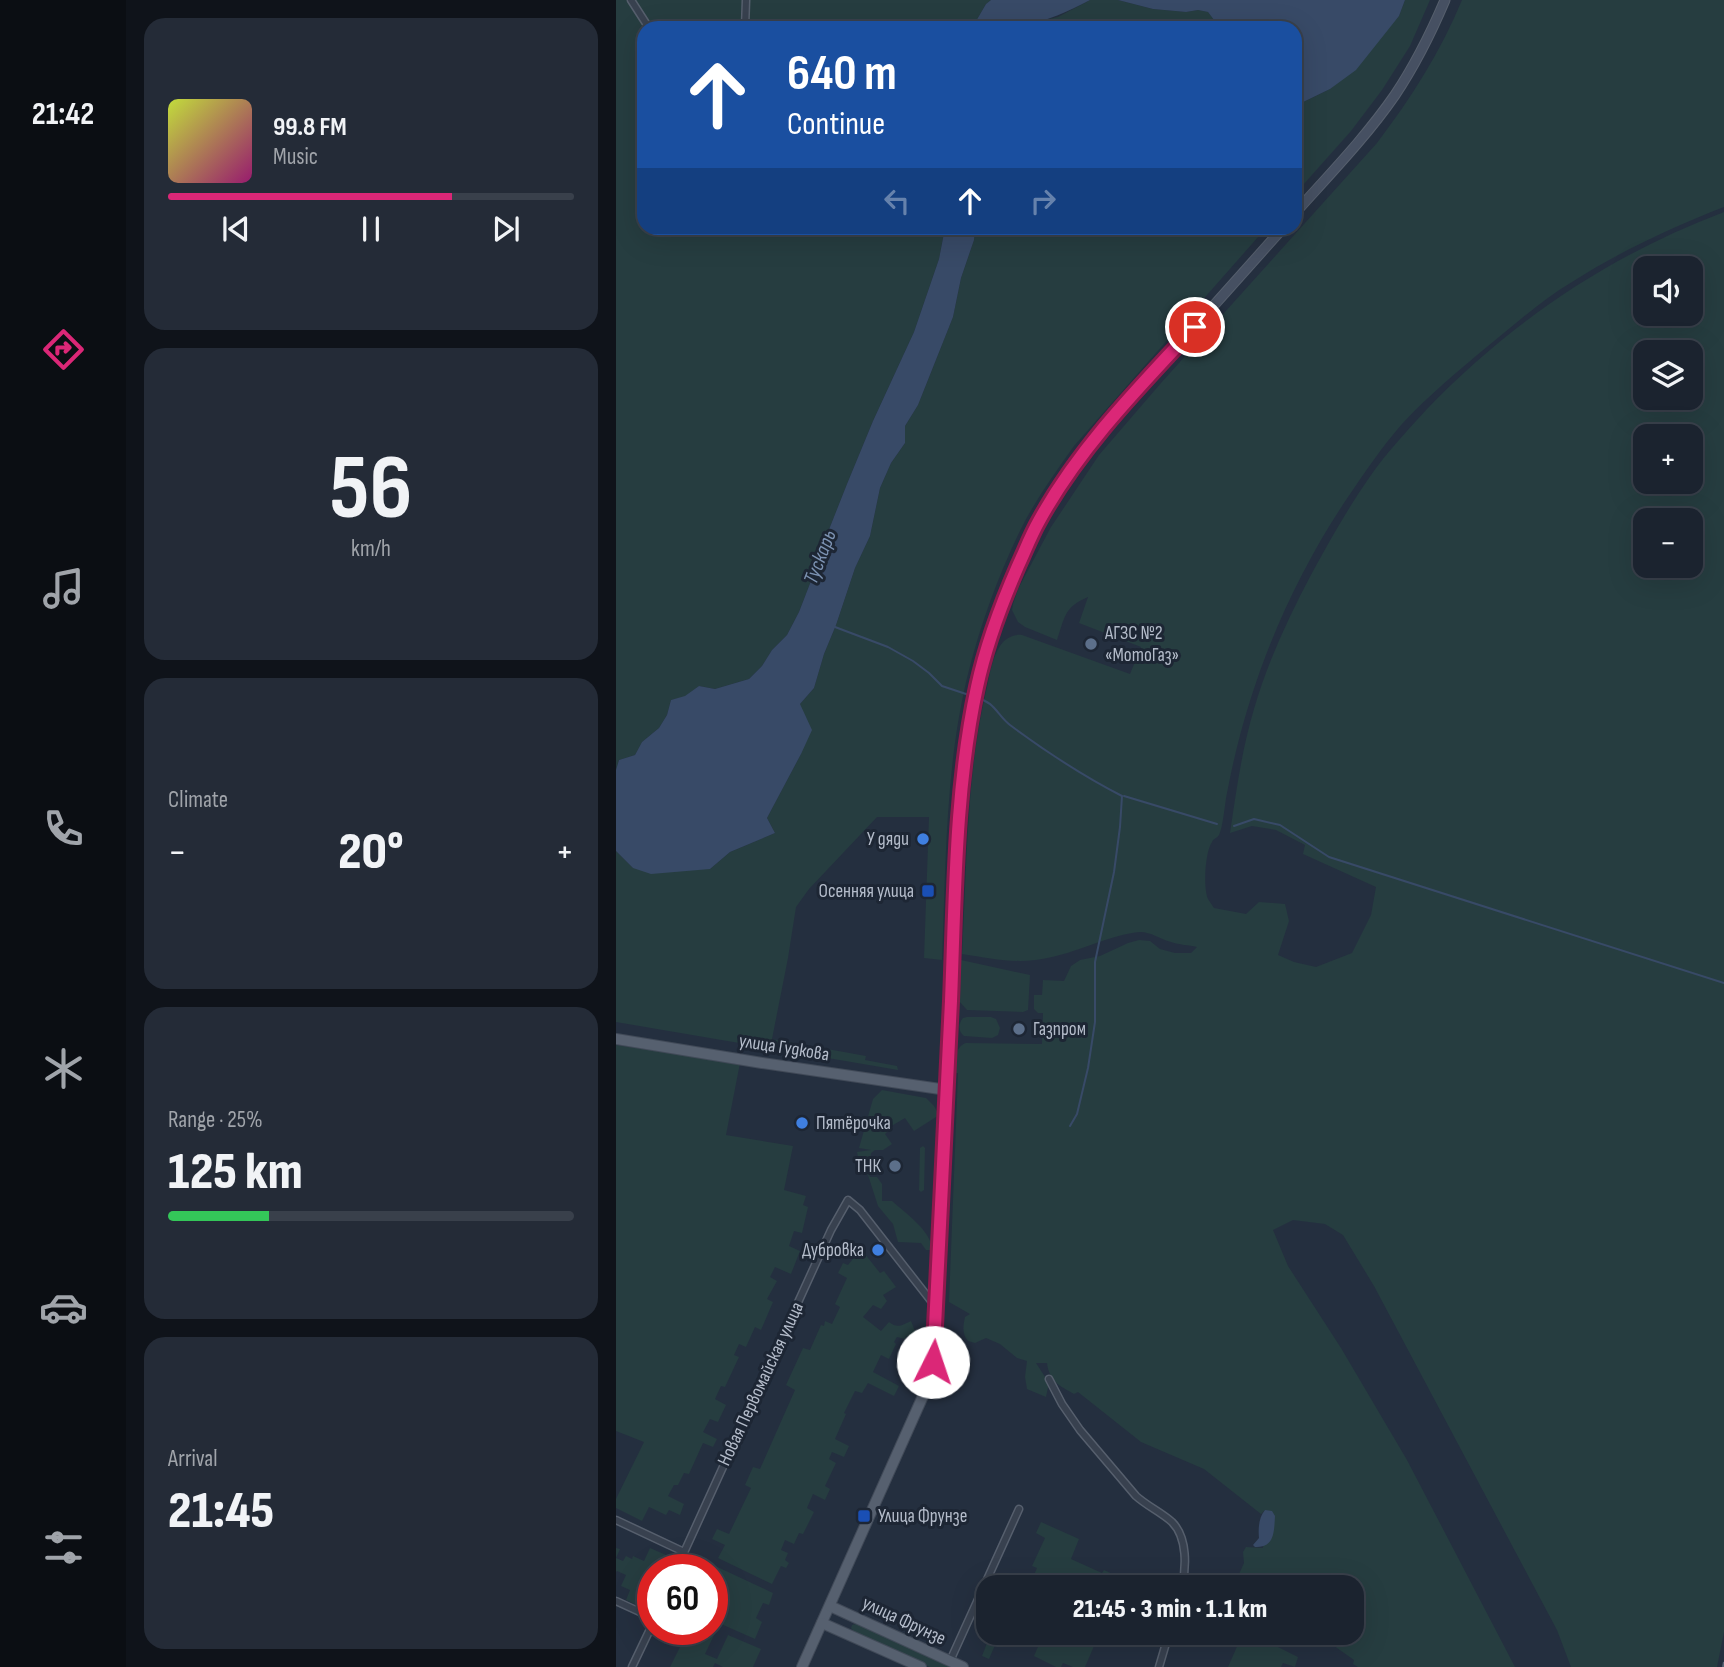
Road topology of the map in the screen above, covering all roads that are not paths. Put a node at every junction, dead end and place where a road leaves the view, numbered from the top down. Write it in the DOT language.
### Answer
graph roads {
  1 [pos="631,0"];
  2 [pos="746,0"];
  3 [pos="1445,0"];
  4 [pos="644,21"];
  5 [pos="745,21"];
  6 [pos="1302,206"];
  7 [pos="1277,235"];
  8 [pos="616,1039"];
  9 [pos="947,1090"];
  10 [pos="936,1308"];
  11 [pos="1049,1378"];
  12 [pos="1019,1509"];
  13 [pos="616,1520"];
  14 [pos="684,1552"];
  15 [pos="1183,1575"];
  16 [pos="616,1601"];
  17 [pos="830,1606"];
  18 [pos="637,1612"];
  19 [pos="822,1623"];
  20 [pos="642,1645"];
  21 [pos="1165,1645"];
  22 [pos="950,1661"];
  23 [pos="632,1667"];
  24 [pos="802,1667"];
  25 [pos="921,1667"];
  26 [pos="963,1667"];
  27 [pos="1159,1667"];
  1 -- 4 [label="street"];
  2 -- 5 [label="street"];
  3 -- 6 [label="main road"];
  7 -- 9 [label="main road"];
  8 -- 9 [label="main road, улица Гудкова"];
  9 -- 10 [label="main road"];
  10 -- 14 [label="street, Новая Первомайская улица"];
  10 -- 17 [label="main road"];
  11 -- 15 [label="street"];
  12 -- 22 [label="street"];
  13 -- 14 [label="street"];
  16 -- 18 [label="street"];
  17 -- 19 [label="main road"];
  17 -- 22 [label="main road, улица Фрунзе"];
  19 -- 24 [label="main road"];
  19 -- 25 [label="main road, улица Фрунзе"];
  20 -- 23 [label="street"];
  21 -- 27 [label="street"];
  22 -- 26 [label="main road, улица Фрунзе"];
}
